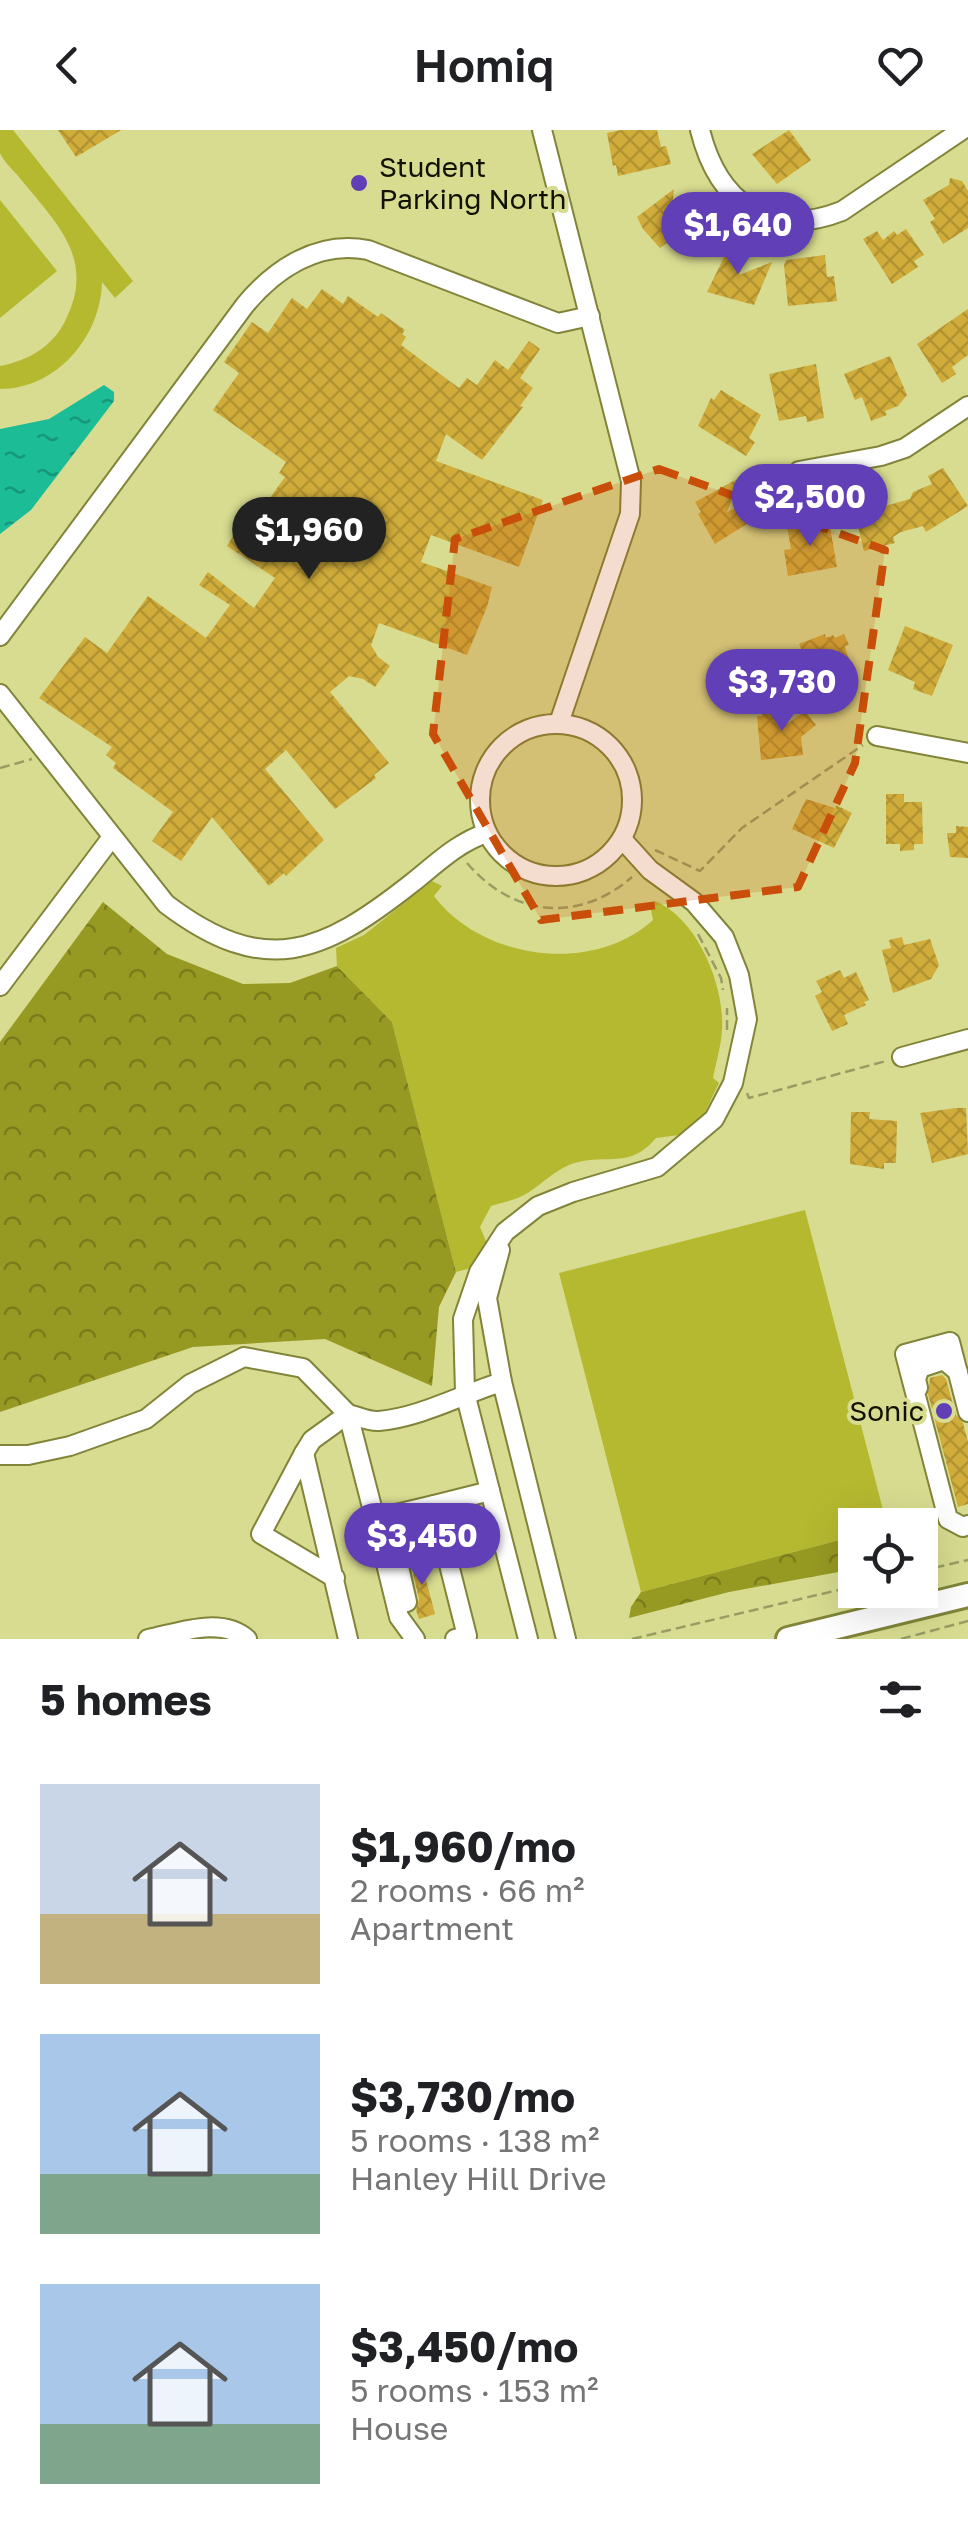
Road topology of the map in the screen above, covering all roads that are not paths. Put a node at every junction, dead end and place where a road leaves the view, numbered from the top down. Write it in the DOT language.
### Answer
graph roads {
  1 [pos="542,130"];
  2 [pos="700,130"];
  3 [pos="962,130"];
  4 [pos="590,316"];
  5 [pos="968,406"];
  6 [pos="799,470"];
  7 [pos="0,636"];
  8 [pos="0,694"];
  9 [pos="559,723"];
  10 [pos="877,736"];
  11 [pos="968,753"];
  12 [pos="488,833"];
  13 [pos="112,837"];
  14 [pos="622,839"];
  15 [pos="0,986"];
  16 [pos="968,1039"];
  17 [pos="902,1057"];
  18 [pos="505,1232"];
  19 [pos="502,1382"];
  20 [pos="465,1393"];
  21 [pos="968,1412"];
  22 [pos="348,1414"];
  23 [pos="304,1454"];
  24 [pos="0,1455"];
  25 [pos="490,1491"];
  26 [pos="434,1505"];
  27 [pos="374,1519"];
  28 [pos="968,1525"];
  29 [pos="335,1578"];
  30 [pos="968,1595"];
  31 [pos="458,1601"];
  32 [pos="400,1617"];
  33 [pos="410,1638"];
  34 [pos="148,1639"];
  35 [pos="247,1639"];
  36 [pos="348,1639"];
  37 [pos="455,1639"];
  38 [pos="528,1639"];
  39 [pos="566,1639"];
  40 [pos="788,1639"];
  1 -- 4 [label="street"];
  2 -- 3 [label="street"];
  4 -- 7 [label="street"];
  4 -- 9 [label="street"];
  5 -- 6 [label="street"];
  8 -- 13 [label="street"];
  9 -- 12 [label="street"];
  9 -- 14 [label="street"];
  10 -- 11 [label="street"];
  12 -- 13 [label="street"];
  12 -- 14 [label="street"];
  13 -- 15 [label="street"];
  14 -- 18 [label="street"];
  16 -- 17 [label="street"];
  18 -- 19 [label="street"];
  18 -- 20 [label="street"];
  19 -- 20 [label="street"];
  19 -- 39 [label="street"];
  20 -- 22 [label="street"];
  20 -- 25 [label="street"];
  21 -- 28 [label="street"];
  22 -- 23 [label="street"];
  22 -- 24 [label="street"];
  22 -- 27 [label="street"];
  23 -- 29 [label="street"];
  23 -- 29 [label="street"];
  25 -- 26 [label="street"];
  25 -- 38 [label="street"];
  26 -- 27 [label="street"];
  26 -- 31 [label="street"];
  27 -- 32 [label="street"];
  29 -- 36 [label="street"];
  30 -- 40 [label="main road"];
  31 -- 32 [label="street"];
  31 -- 37 [label="street"];
  32 -- 33 [label="street"];
  34 -- 35 [label="street"];
}
